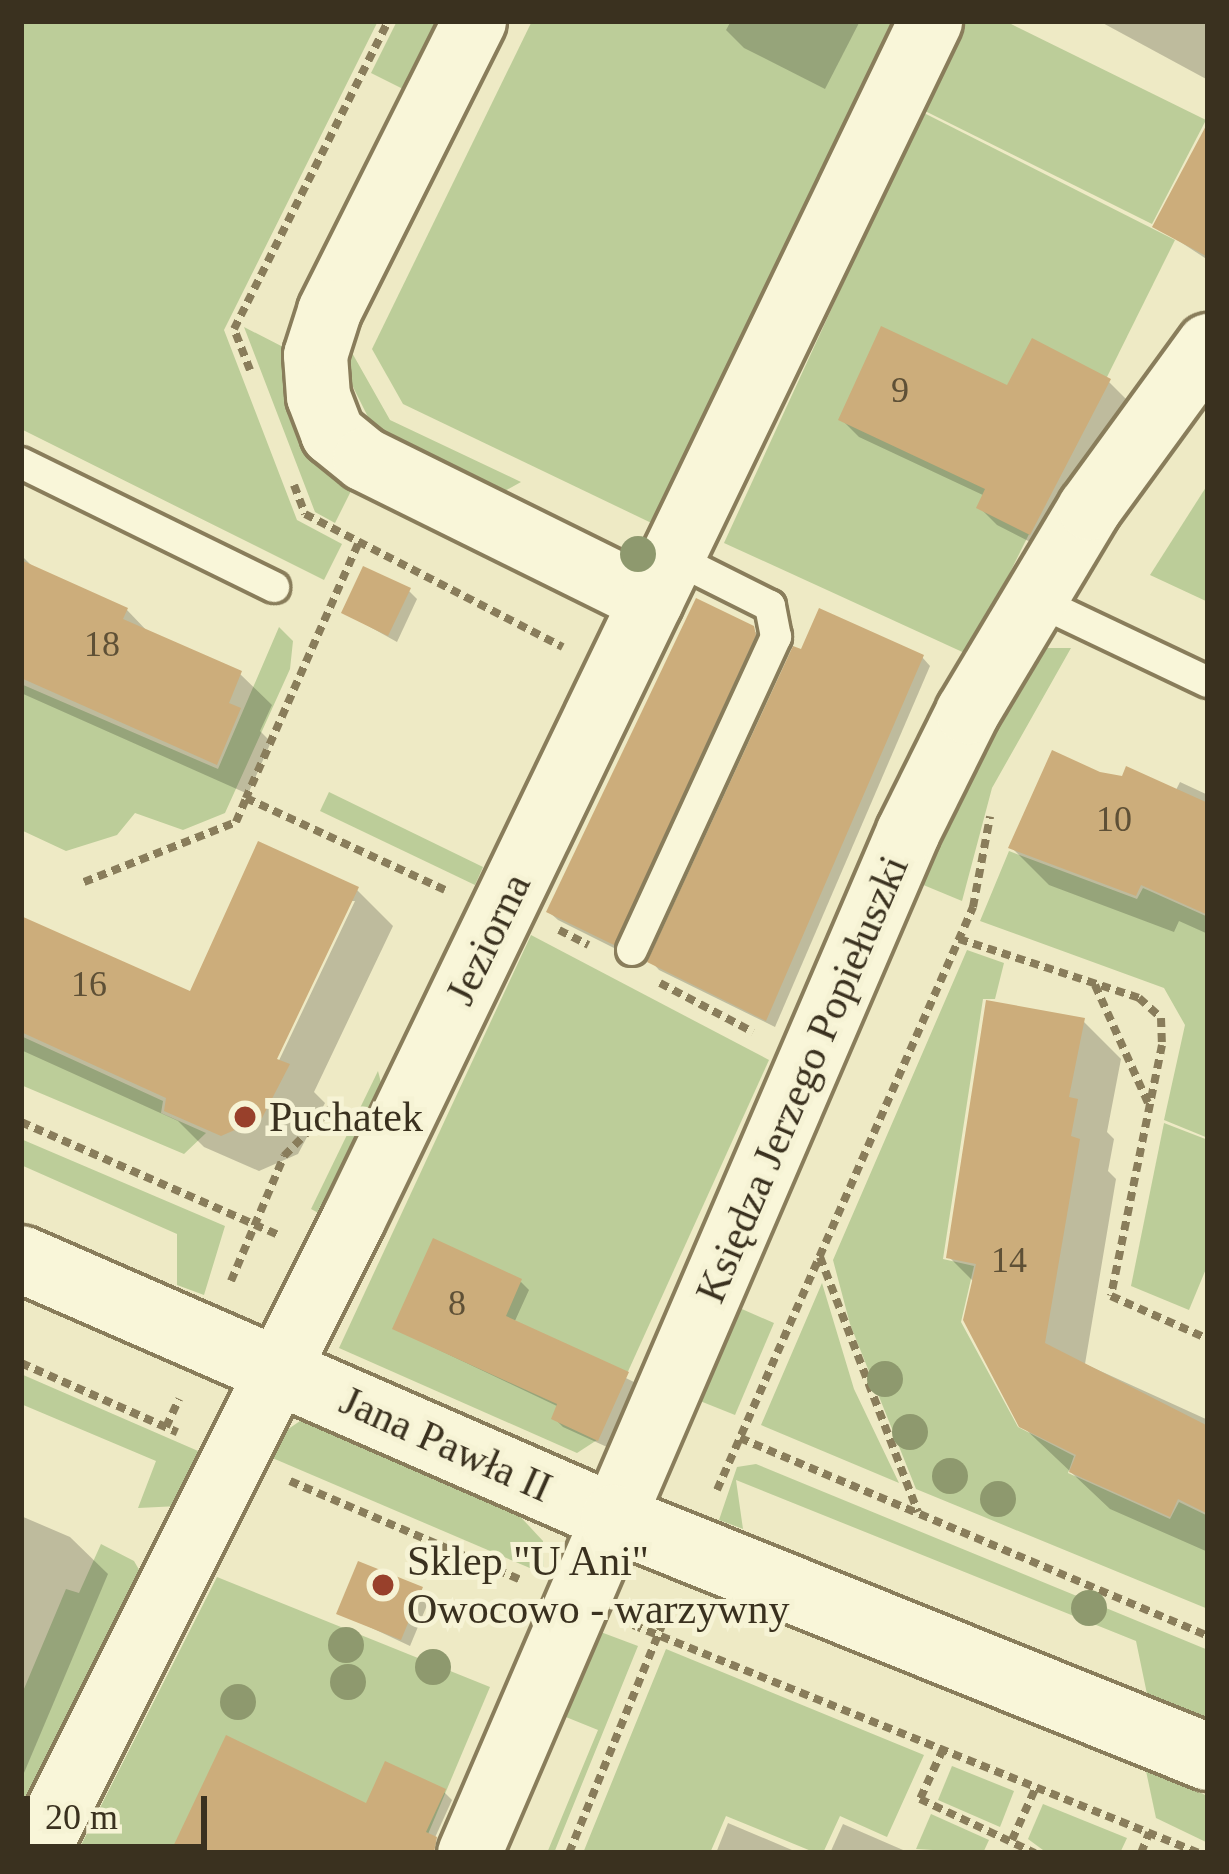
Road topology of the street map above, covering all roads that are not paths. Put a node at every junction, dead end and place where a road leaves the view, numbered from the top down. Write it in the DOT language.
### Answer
graph roads {
  1 [pos="474,21"];
  2 [pos="930,21"];
  3 [pos="1208,345"];
  4 [pos="21,464"];
  5 [pos="661,579"];
  6 [pos="274,587"];
  7 [pos="1033,599"];
  8 [pos="1208,682"];
  9 [pos="632,950"];
  10 [pos="21,1259"];
  11 [pos="276,1370"];
  12 [pos="614,1518"];
  13 [pos="1208,1757"];
  14 [pos="36,1853"];
  15 [pos="469,1853"];
  1 -- 5 [label="street"];
  2 -- 5 [label="street, Jeziorna"];
  3 -- 7 [label="street, Księdza Jerzego Popiełuszki"];
  4 -- 6 [label="lane"];
  5 -- 9 [label="lane"];
  5 -- 11 [label="street, Jeziorna"];
  7 -- 8 [label="lane"];
  7 -- 12 [label="street, Księdza Jerzego Popiełuszki"];
  10 -- 11 [label="street, Jana Pawła II"];
  11 -- 12 [label="street, Jana Pawła II"];
  11 -- 14 [label="street, Jeziorna"];
  12 -- 13 [label="street, Jana Pawła II"];
  12 -- 15 [label="street, Księdza Jerzego Popiełuszki"];
}
